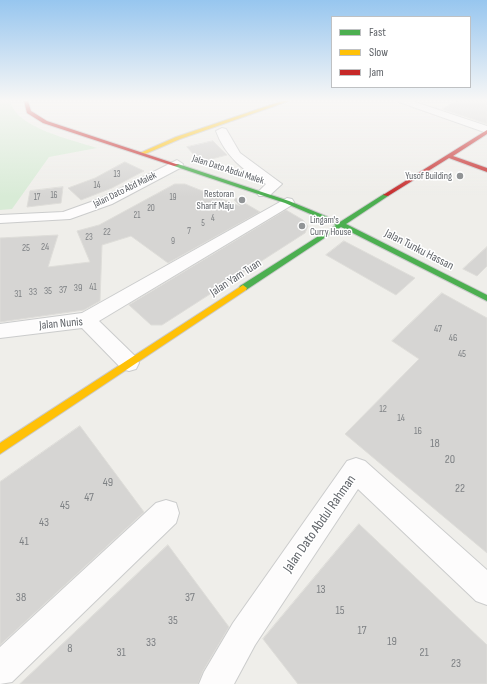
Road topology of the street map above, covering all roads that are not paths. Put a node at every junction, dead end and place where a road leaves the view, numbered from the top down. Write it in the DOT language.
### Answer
graph roads {
  1 [pos="82,133"];
  2 [pos="194,133"];
  3 [pos="223,133"];
  4 [pos="484,133"];
  5 [pos="143,153"];
  6 [pos="449,156"];
  7 [pos="177,164"];
  8 [pos="487,170"];
  9 [pos="264,193"];
  10 [pos="287,202"];
  11 [pos="0,219"];
  12 [pos="340,224"];
  13 [pos="487,298"];
  14 [pos="86,320"];
  15 [pos="0,331"];
  16 [pos="129,364"];
  17 [pos="0,448"];
  18 [pos="166,513"];
  19 [pos="487,590"];
  20 [pos="0,670"];
  21 [pos="216,684"];
  1 -- 5 [label="main road, Jalan Dato Abdul Malek"];
  2 -- 5 [label="main road"];
  3 -- 9 [label="street"];
  4 -- 6 [label="main road, Jalan Yam Tuan"];
  5 -- 7 [label="main road, Jalan Dato Abdul Malek"];
  6 -- 8 [label="main road"];
  6 -- 12 [label="main road, Jalan Yam Tuan"];
  7 -- 9 [label="main road, Jalan Dato Abdul Malek"];
  7 -- 11 [label="street, Jalan Dato Abd Malek"];
  9 -- 10 [label="main road, Jalan Dato Abdul Malek"];
  10 -- 12 [label="main road, Jalan Dato Abdul Malek"];
  10 -- 14 [label="street"];
  12 -- 13 [label="main road, Jalan Tunku Hassan"];
  12 -- 16 [label="main road, Jalan Yam Tuan"];
  14 -- 15 [label="street, Jalan Nunis"];
  14 -- 16 [label="street, Jalan Nunis"];
  16 -- 17 [label="main road, Jalan Yam Tuan"];
  18 -- 20 [label="street"];
  19 -- 21 [label="street, Jalan Dato Abdul Rahman"];
}
